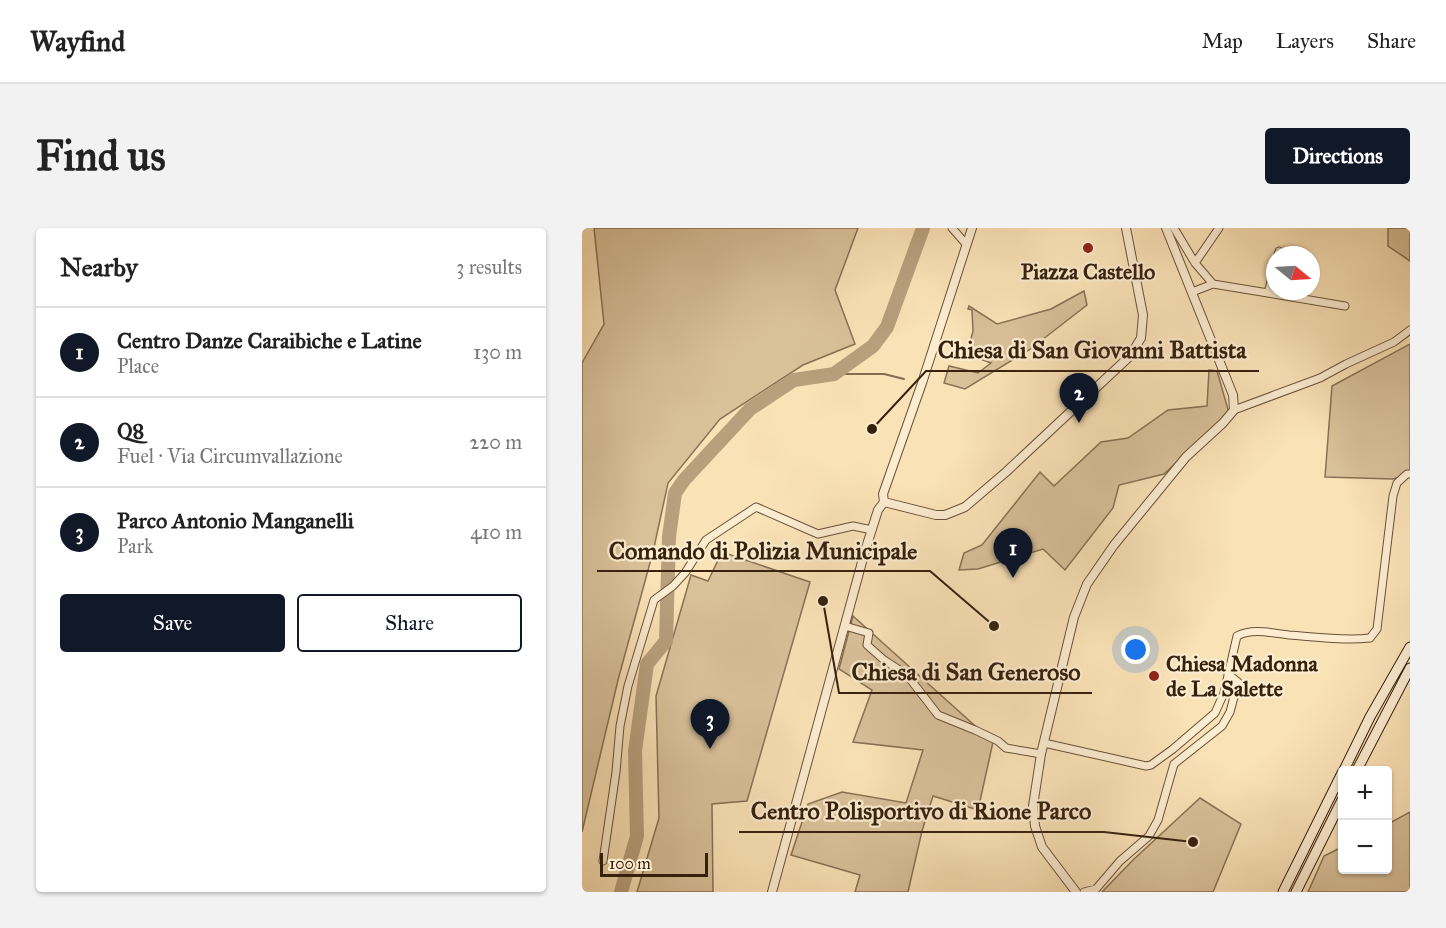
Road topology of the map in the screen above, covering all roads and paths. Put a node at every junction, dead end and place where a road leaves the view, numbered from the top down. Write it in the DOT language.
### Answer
graph roads {
  1 [pos="952,228"];
  2 [pos="972,228"];
  3 [pos="1126,228"];
  4 [pos="1166,228"];
  5 [pos="1174,228"];
  6 [pos="1218,228"];
  7 [pos="964,241"];
  8 [pos="1195,263"];
  9 [pos="1213,284"];
  10 [pos="1192,292"];
  11 [pos="1266,293"];
  12 [pos="1309,300"];
  13 [pos="1345,306"];
  14 [pos="1410,330"];
  15 [pos="1234,410"];
  16 [pos="1410,474"];
  17 [pos="884,502"];
  18 [pos="872,530"];
  19 [pos="845,626"];
  20 [pos="1410,647"];
  21 [pos="1410,668"];
  22 [pos="1228,674"];
  23 [pos="1044,743"];
  24 [pos="1041,754"];
  25 [pos="1346,766"];
  26 [pos="1361,766"];
  27 [pos="1338,782"];
  28 [pos="1338,808"];
  29 [pos="603,861"];
  30 [pos="772,892"];
  31 [pos="1076,892"];
  32 [pos="1084,892"];
  33 [pos="1283,892"];
  34 [pos="1296,892"];
  1 -- 7 [label="street"];
  2 -- 7 [label="street"];
  3 -- 17 [label="street"];
  4 -- 10 [label="street"];
  5 -- 8 [label="street"];
  6 -- 8 [label="street"];
  7 -- 17 [label="street"];
  8 -- 9 [label="street"];
  9 -- 10 [label="street"];
  9 -- 11 [label="street"];
  10 -- 15 [label="street"];
  12 -- 13 [label="street"];
  14 -- 15 [label="street"];
  15 -- 23 [label="street"];
  16 -- 22 [label="street"];
  17 -- 18 [label="street"];
  18 -- 19 [label="street"];
  18 -- 29 [label="street"];
  19 -- 24 [label="street"];
  19 -- 30 [label="street"];
  20 -- 25 [label="main road"];
  21 -- 26 [label="main road"];
  22 -- 23 [label="street"];
  22 -- 32 [label="street"];
  23 -- 24 [label="street"];
  24 -- 31 [label="street"];
  27 -- 33 [label="main road"];
  28 -- 34 [label="main road"];
}
